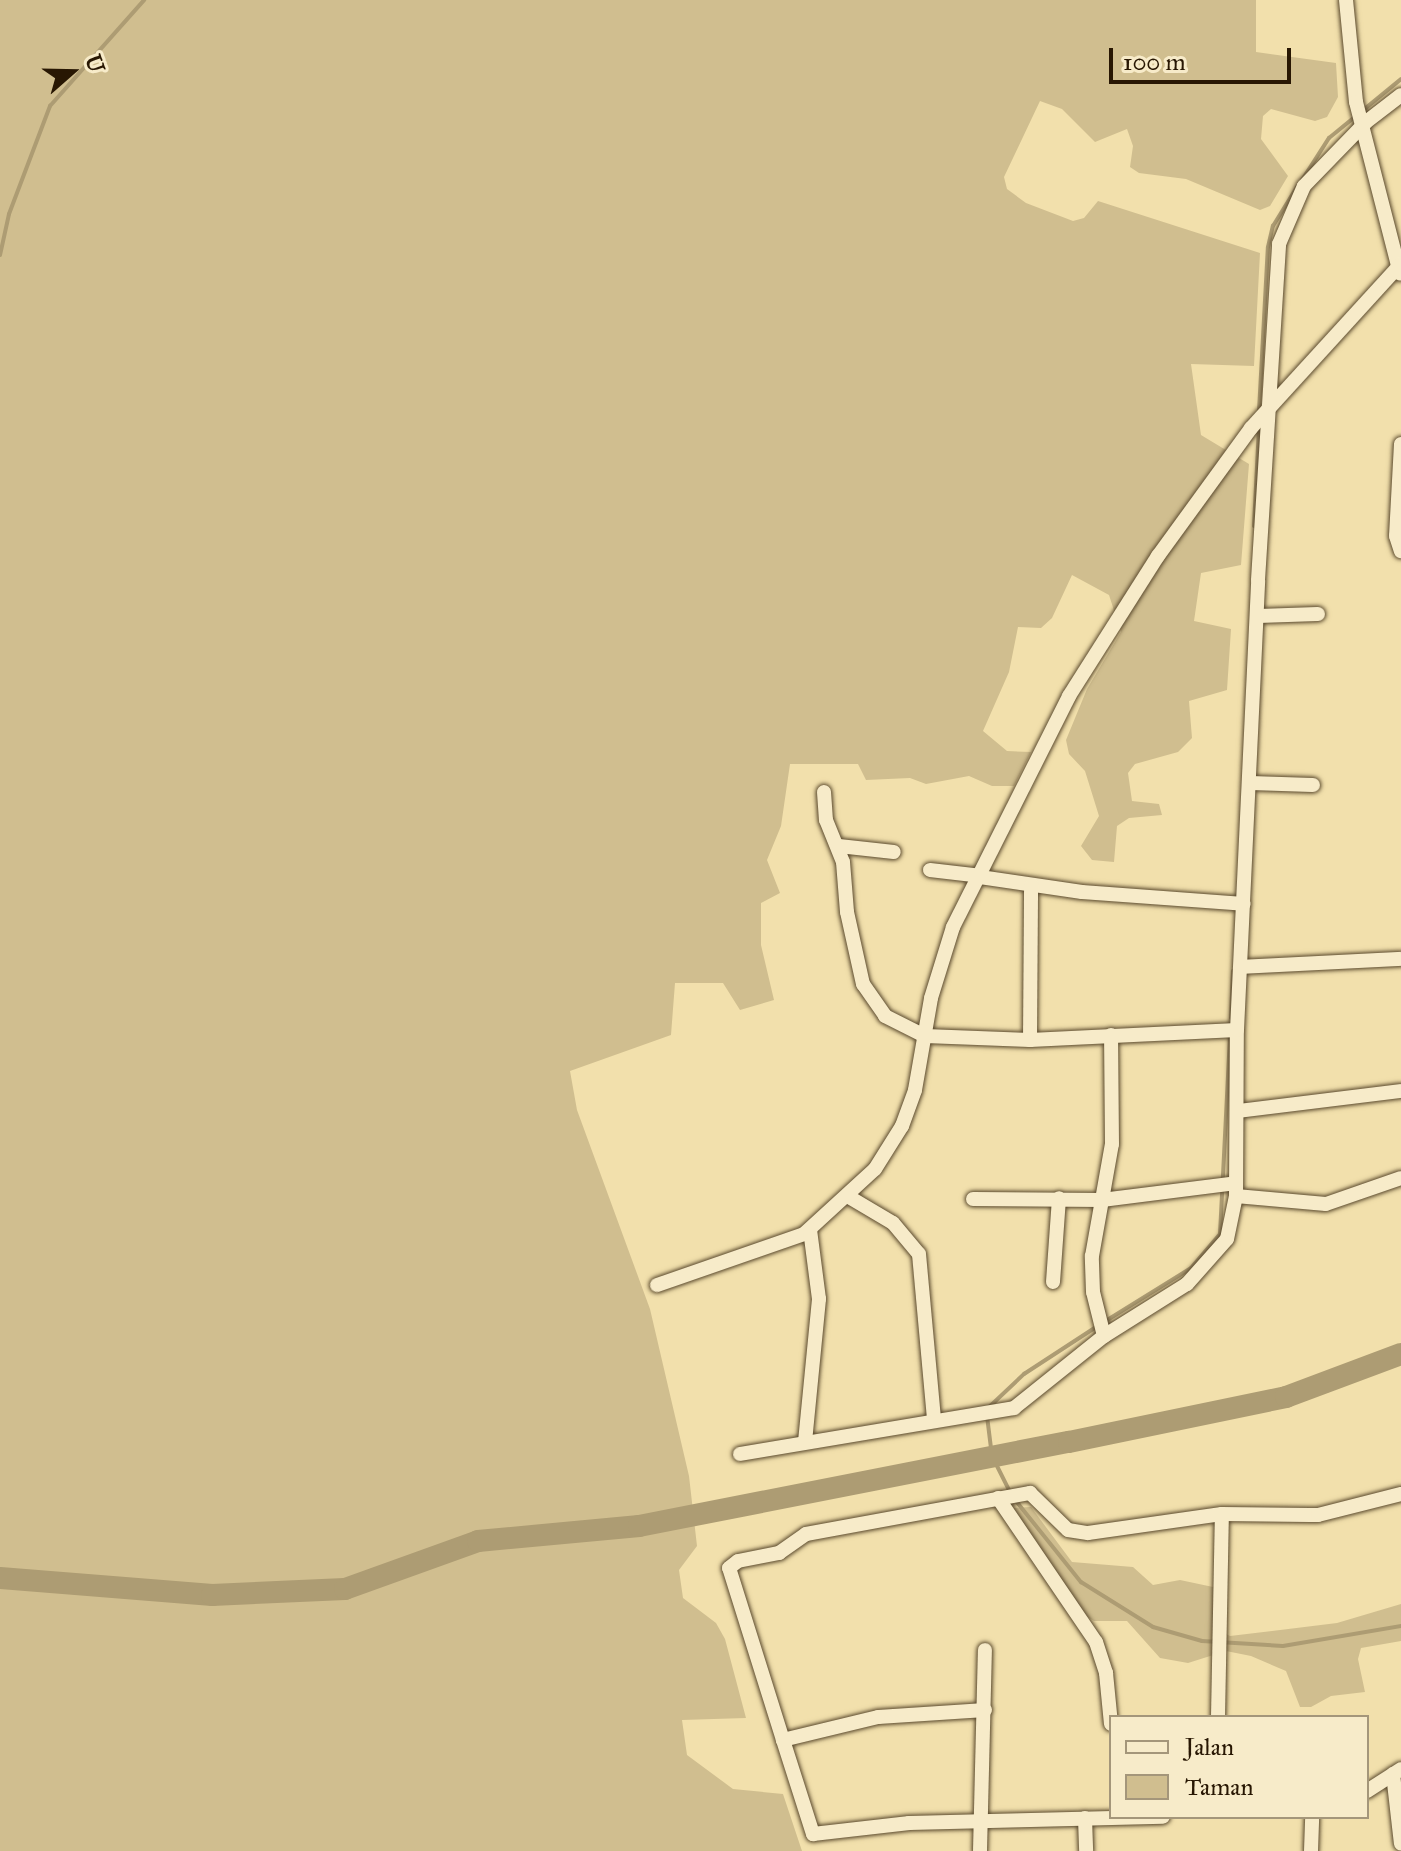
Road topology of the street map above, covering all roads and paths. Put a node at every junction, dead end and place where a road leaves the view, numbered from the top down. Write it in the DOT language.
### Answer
graph roads {
  1 [pos="1346,0"];
  2 [pos="1401,95"];
  3 [pos="1364,120"];
  4 [pos="1400,268"];
  5 [pos="1261,418"];
  6 [pos="1401,444"];
  7 [pos="1401,551"];
  8 [pos="1318,614"];
  9 [pos="1258,616"];
  10 [pos="1250,783"];
  11 [pos="1313,785"];
  12 [pos="824,792"];
  13 [pos="839,846"];
  14 [pos="894,852"];
  15 [pos="930,870"];
  16 [pos="981,876"];
  17 [pos="1031,885"];
  18 [pos="1238,904"];
  19 [pos="1401,959"];
  20 [pos="1241,967"];
  21 [pos="1232,1029"];
  22 [pos="1111,1035"];
  23 [pos="925,1036"];
  24 [pos="1030,1040"];
  25 [pos="1401,1091"];
  26 [pos="1238,1111"];
  27 [pos="1401,1178"];
  28 [pos="1231,1187"];
  29 [pos="849,1197"];
  30 [pos="1059,1198"];
  31 [pos="973,1199"];
  32 [pos="1102,1200"];
  33 [pos="810,1230"];
  34 [pos="1053,1282"];
  35 [pos="657,1285"];
  36 [pos="1104,1334"];
  37 [pos="934,1420"];
  38 [pos="805,1442"];
  39 [pos="740,1454"];
  40 [pos="1401,1494"];
  41 [pos="1007,1496"];
  42 [pos="1222,1514"];
  43 [pos="985,1650"];
  44 [pos="985,1710"];
  45 [pos="1110,1715"];
  46 [pos="1218,1715"];
  47 [pos="783,1740"];
  48 [pos="1397,1771"];
  49 [pos="1369,1790"];
  50 [pos="1109,1817"];
  51 [pos="1085,1818"];
  52 [pos="1312,1819"];
  53 [pos="982,1822"];
  54 [pos="1401,1844"];
  55 [pos="980,1851"];
  56 [pos="1086,1851"];
  57 [pos="1311,1851"];
  1 -- 3 [label="street"];
  2 -- 3 [label="street"];
  3 -- 4 [label="street"];
  3 -- 5 [label="street"];
  4 -- 5 [label="street"];
  5 -- 9 [label="street"];
  5 -- 16 [label="street"];
  6 -- 7 [label="street"];
  8 -- 9 [label="street"];
  9 -- 10 [label="street"];
  10 -- 11 [label="street"];
  10 -- 18 [label="street"];
  12 -- 13 [label="street"];
  13 -- 14 [label="street"];
  13 -- 23 [label="street"];
  15 -- 16 [label="street"];
  16 -- 17 [label="street"];
  16 -- 23 [label="street"];
  17 -- 18 [label="street"];
  17 -- 24 [label="street"];
  18 -- 20 [label="street"];
  19 -- 20 [label="street"];
  20 -- 21 [label="street"];
  21 -- 22 [label="street"];
  21 -- 26 [label="street"];
  22 -- 24 [label="street"];
  22 -- 32 [label="street"];
  23 -- 24 [label="street"];
  23 -- 29 [label="street"];
  25 -- 26 [label="street"];
  26 -- 28 [label="street"];
  27 -- 28 [label="street"];
  28 -- 32 [label="street"];
  28 -- 36 [label="street"];
  29 -- 33 [label="street"];
  29 -- 37 [label="street"];
  30 -- 31 [label="street"];
  30 -- 32 [label="street"];
  30 -- 34 [label="street"];
  32 -- 36 [label="street"];
  33 -- 35 [label="street"];
  33 -- 38 [label="street"];
  36 -- 37 [label="street"];
  37 -- 38 [label="street"];
  38 -- 39 [label="street"];
  40 -- 42 [label="street"];
  41 -- 42 [label="street"];
  41 -- 45 [label="street"];
  41 -- 47 [label="street"];
  42 -- 46 [label="street"];
  43 -- 44 [label="street"];
  44 -- 47 [label="street"];
  44 -- 53 [label="street"];
  47 -- 53 [label="street"];
  48 -- 49 [label="street"];
  48 -- 54 [label="street"];
  50 -- 51 [label="street"];
  51 -- 53 [label="street"];
  51 -- 56 [label="street"];
  52 -- 57 [label="street"];
  53 -- 55 [label="street"];
}
